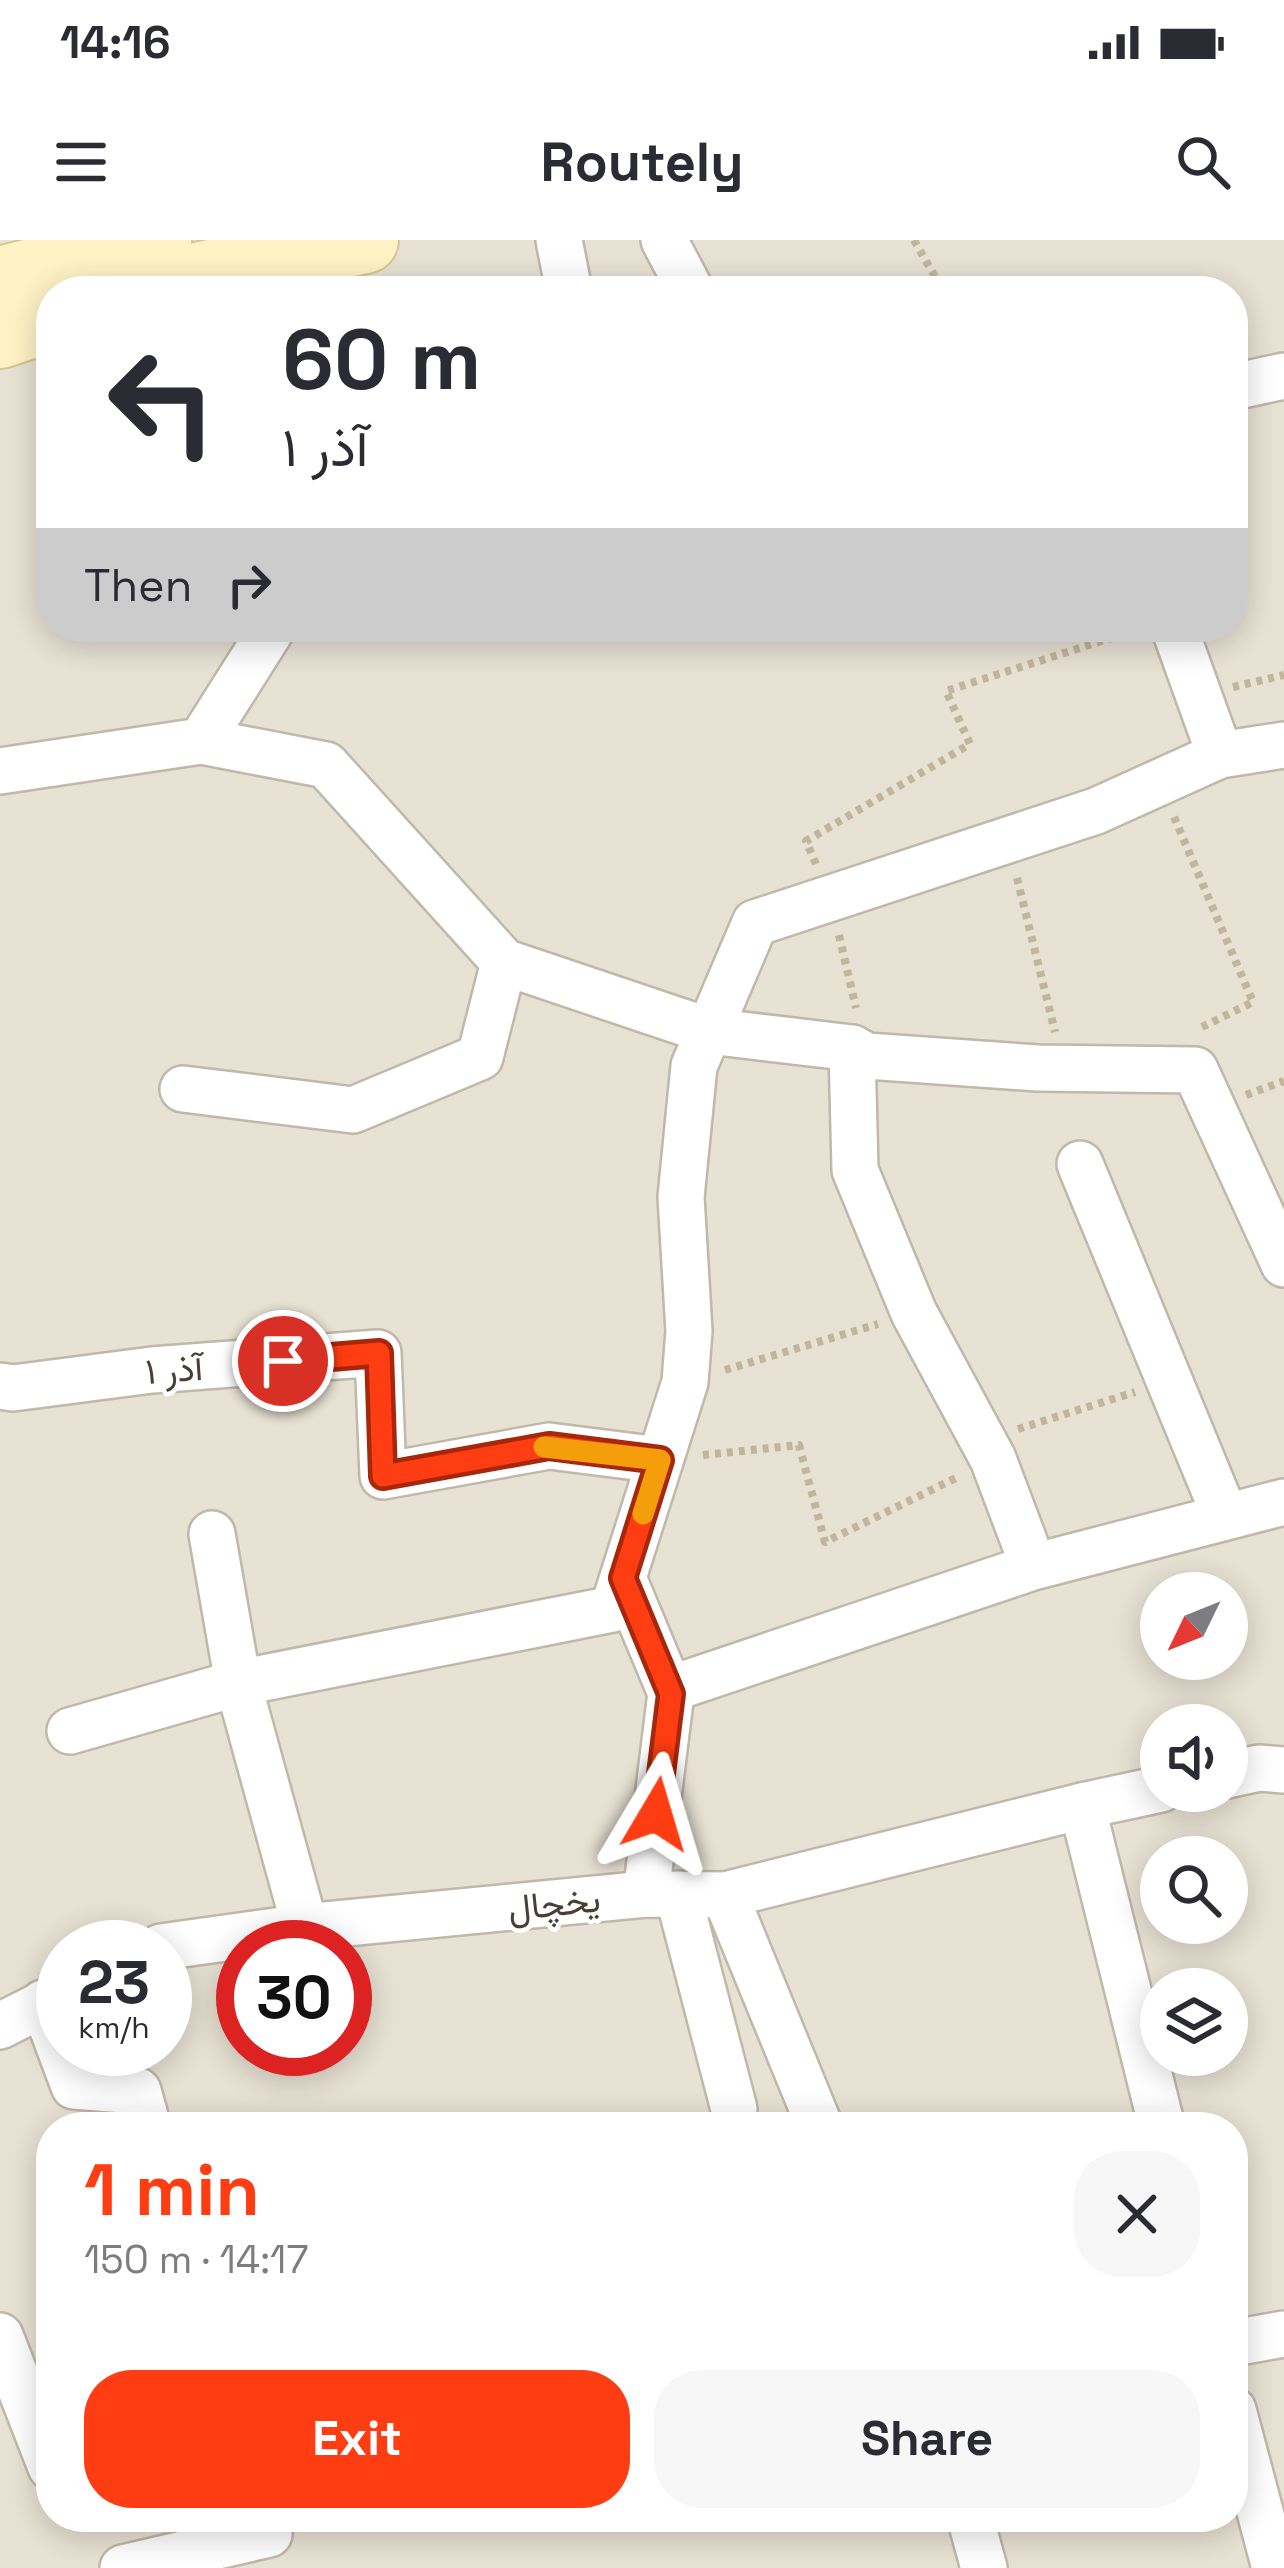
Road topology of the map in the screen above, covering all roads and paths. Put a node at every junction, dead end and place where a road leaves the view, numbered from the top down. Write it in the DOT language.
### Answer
graph roads {
  1 [pos="158,240"];
  2 [pos="364,240"];
  3 [pos="559,240"];
  4 [pos="664,240"];
  5 [pos="914,240"];
  6 [pos="194,276"];
  7 [pos="566,276"];
  8 [pos="684,276"];
  9 [pos="935,276"];
  10 [pos="0,280"];
  11 [pos="36,323"];
  12 [pos="0,334"];
  13 [pos="1284,376"];
  14 [pos="1248,384"];
  15 [pos="264,642"];
  16 [pos="1100,642"];
  17 [pos="1179,642"];
  18 [pos="201,741"];
  19 [pos="1284,746"];
  20 [pos="1220,755"];
  21 [pos="0,771"];
  22 [pos="1160,782"];
  23 [pos="1008,840"];
  24 [pos="831,898"];
  25 [pos="505,962"];
  26 [pos="709,1031"];
  27 [pos="859,1052"];
  28 [pos="1064,1069"];
  29 [pos="1195,1070"];
  30 [pos="183,1089"];
  31 [pos="1080,1164"];
  32 [pos="1284,1264"];
  33 [pos="914,1313"];
  34 [pos="1170,1381"];
  35 [pos="685,1382"];
  36 [pos="0,1386"];
  37 [pos="987,1450"];
  38 [pos="660,1460"];
  39 [pos="1284,1502"];
  40 [pos="1226,1516"];
  41 [pos="212,1534"];
  42 [pos="1025,1544"];
  43 [pos="623,1578"];
  44 [pos="238,1683"];
  45 [pos="670,1689"];
  46 [pos="70,1731"];
  47 [pos="1248,1770"];
  48 [pos="1284,1770"];
  49 [pos="1140,1794"];
  50 [pos="1082,1806"];
  51 [pos="662,1894"];
  52 [pos="725,1895"];
  53 [pos="303,1920"];
  54 [pos="372,1921"];
  55 [pos="36,2007"];
  56 [pos="0,2026"];
  57 [pos="72,2076"];
  58 [pos="734,2109"];
  59 [pos="144,2112"];
  60 [pos="814,2112"];
  61 [pos="1158,2112"];
  62 [pos="1284,2334"];
  63 [pos="0,2336"];
  64 [pos="1248,2340"];
  65 [pos="36,2428"];
  66 [pos="1248,2466"];
  67 [pos="974,2532"];
  68 [pos="273,2540"];
  69 [pos="123,2568"];
  70 [pos="985,2568"];
  71 [pos="1275,2568"];
  1 -- 10 [label="main road"];
  2 -- 6 [label="main road"];
  3 -- 7 [label="street"];
  4 -- 8 [label="street"];
  5 -- 9 [label="path"];
  11 -- 12 [label="main road"];
  13 -- 14 [label="street"];
  15 -- 18 [label="street"];
  16 -- 24 [label="path"];
  17 -- 20 [label="street"];
  18 -- 21 [label="street"];
  18 -- 25 [label="street"];
  19 -- 20 [label="street"];
  20 -- 22 [label="street"];
  22 -- 23 [label="street"];
  22 -- 29 [label="path"];
  23 -- 24 [label="street"];
  23 -- 28 [label="path"];
  24 -- 26 [label="street"];
  24 -- 27 [label="path"];
  25 -- 26 [label="street"];
  25 -- 30 [label="street"];
  26 -- 27 [label="street"];
  26 -- 35 [label="street"];
  27 -- 28 [label="street"];
  27 -- 33 [label="street"];
  28 -- 29 [label="street"];
  29 -- 32 [label="street"];
  31 -- 34 [label="street"];
  33 -- 35 [label="path"];
  33 -- 37 [label="street"];
  34 -- 37 [label="path"];
  34 -- 40 [label="street"];
  35 -- 38 [label="street"];
  36 -- 38 [label="street, آذر ۱"];
  37 -- 38 [label="path"];
  37 -- 42 [label="street"];
  38 -- 43 [label="street"];
  39 -- 40 [label="street"];
  40 -- 45 [label="street"];
  41 -- 44 [label="street"];
  43 -- 44 [label="street"];
  43 -- 45 [label="street"];
  44 -- 46 [label="street"];
  44 -- 53 [label="street"];
  45 -- 51 [label="street"];
  47 -- 48 [label="street"];
  49 -- 50 [label="street, یخچال"];
  50 -- 52 [label="street, یخچال"];
  50 -- 61 [label="street"];
  51 -- 52 [label="street, یخچال"];
  51 -- 54 [label="street, یخچال"];
  51 -- 58 [label="street"];
  52 -- 60 [label="street"];
  55 -- 56 [label="street"];
  57 -- 59 [label="street"];
  62 -- 64 [label="street"];
  63 -- 65 [label="street"];
  66 -- 71 [label="street"];
  67 -- 70 [label="street"];
  68 -- 69 [label="street"];
}
